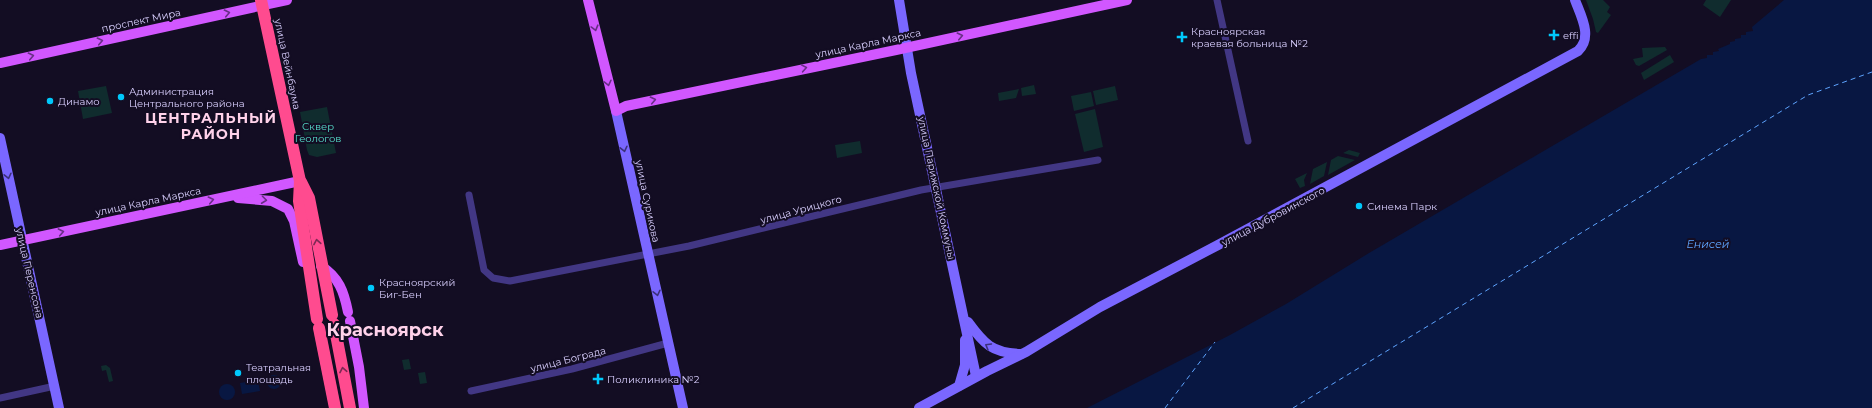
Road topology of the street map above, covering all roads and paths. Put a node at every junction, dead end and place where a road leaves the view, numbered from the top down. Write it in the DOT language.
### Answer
graph roads {
  1 [pos="287,0"];
  2 [pos="588,0"];
  3 [pos="899,0"];
  4 [pos="1126,0"];
  5 [pos="1217,0"];
  6 [pos="1575,0"];
  7 [pos="262,3"];
  8 [pos="908,48"];
  9 [pos="0,63"];
  10 [pos="616,111"];
  11 [pos="0,138"];
  12 [pos="1248,140"];
  13 [pos="1098,160"];
  14 [pos="300,181"];
  15 [pos="937,187"];
  16 [pos="469,195"];
  17 [pos="226,197"];
  18 [pos="22,240"];
  19 [pos="0,245"];
  20 [pos="648,255"];
  21 [pos="321,266"];
  22 [pos="313,296"];
  23 [pos="965,318"];
  24 [pos="668,343"];
  25 [pos="1023,354"];
  26 [pos="976,376"];
  27 [pos="55,386"];
  28 [pos="959,386"];
  29 [pos="471,391"];
  30 [pos="331,392"];
  31 [pos="0,398"];
  32 [pos="59,408"];
  33 [pos="328,408"];
  34 [pos="335,408"];
  35 [pos="350,408"];
  36 [pos="364,408"];
  37 [pos="683,408"];
  38 [pos="919,408"];
  1 -- 7 [label="main road, проспект Мира"];
  2 -- 10 [label="main road, улица Сурикова, one-way"];
  3 -- 8 [label="main road, улица Парижской Коммуны"];
  8 -- 4 [label="main road, улица Карла Маркса, one-way"];
  5 -- 12 [label="street"];
  6 -- 25 [label="main road, улица Дубровинского"];
  9 -- 7 [label="main road, проспект Мира, one-way"];
  7 -- 14 [label="highway, улица Вейнбаума"];
  10 -- 8 [label="main road, улица Карла Маркса, one-way"];
  8 -- 15 [label="main road, улица Парижской Коммуны"];
  10 -- 20 [label="main road, улица Сурикова, one-way"];
  11 -- 18 [label="main road, улица Перенсона, one-way"];
  13 -- 15 [label="street, улица Урицкого"];
  14 -- 17 [label="main road, улица Карла Маркса"];
  21 -- 14 [label="highway, улица Вейнбаума, one-way"];
  14 -- 22 [label="highway, улица Вейнбаума"];
  15 -- 20 [label="street, улица Урицкого"];
  15 -- 23 [label="main road, улица Парижской Коммуны"];
  16 -- 20 [label="street, улица Урицкого"];
  18 -- 17 [label="main road, улица Карла Маркса, one-way"];
  17 -- 22 [label="main road, one-way"];
  18 -- 19 [label="main road, улица Карла Маркса"];
  18 -- 27 [label="main road, улица Перенсона"];
  20 -- 24 [label="main road, улица Сурикова, one-way"];
  35 -- 21 [label="highway, улица Вейнбаума, one-way"];
  21 -- 36 [label="main road"];
  22 -- 30 [label="highway, улица Вейнбаума"];
  25 -- 23 [label="main road, one-way"];
  23 -- 26 [label="main road, улица Парижской Коммуны"];
  23 -- 28 [label="main road"];
  24 -- 29 [label="street, улица Бограда"];
  24 -- 37 [label="main road, улица Сурикова"];
  25 -- 26 [label="main road, улица Дубровинского"];
  26 -- 28 [label="main road, улица Дубровинского"];
  27 -- 31 [label="street"];
  27 -- 32 [label="main road, улица Перенсона"];
  28 -- 38 [label="main road, улица Дубровинского"];
  30 -- 33 [label="main road"];
  30 -- 34 [label="highway, улица Вейнбаума"];
}
